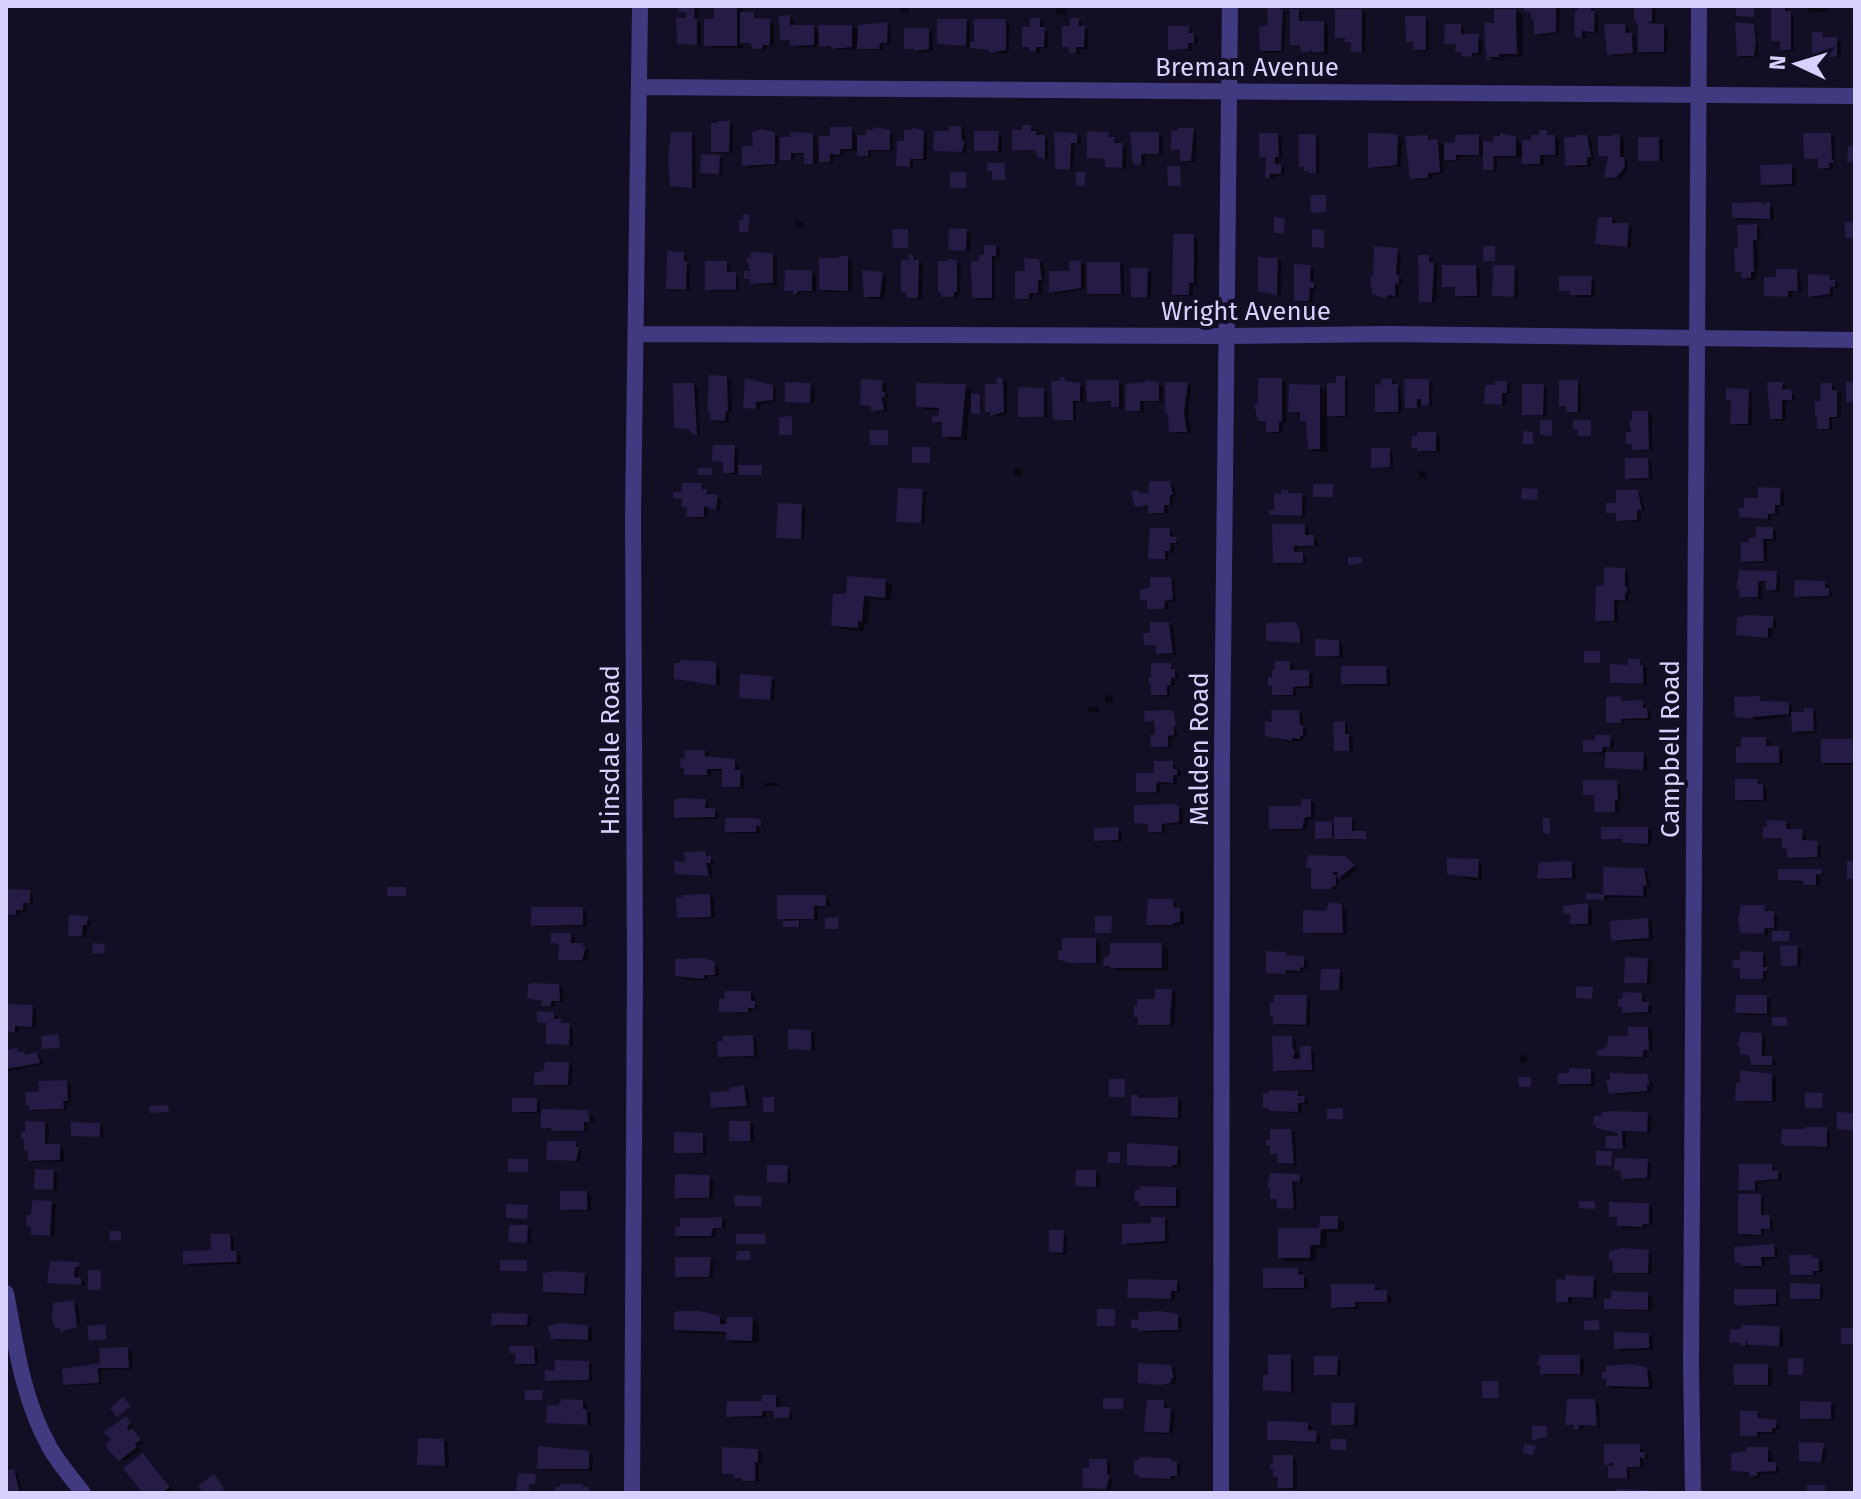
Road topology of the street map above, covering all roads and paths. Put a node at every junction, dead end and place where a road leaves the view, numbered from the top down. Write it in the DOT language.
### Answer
graph roads {
  1 [pos="640,6"];
  2 [pos="1230,6"];
  3 [pos="1699,6"];
  4 [pos="639,87"];
  5 [pos="1229,90"];
  6 [pos="1698,95"];
  7 [pos="1855,96"];
  8 [pos="637,334"];
  9 [pos="1227,336"];
  10 [pos="1696,339"];
  11 [pos="1855,340"];
  12 [pos="6,1293"];
  13 [pos="83,1493"];
  14 [pos="632,1493"];
  15 [pos="1221,1493"];
  16 [pos="1693,1493"];
  1 -- 4 [label="street, Hinsdale Road"];
  2 -- 5 [label="street, Malden Road"];
  3 -- 6 [label="street, Campbell Road"];
  4 -- 5 [label="street, Breman Avenue"];
  4 -- 8 [label="street, Hinsdale Road"];
  5 -- 6 [label="street, Breman Avenue"];
  5 -- 9 [label="street, Malden Road"];
  6 -- 7 [label="street, Breman Avenue"];
  6 -- 10 [label="street, Campbell Road"];
  8 -- 9 [label="street, Wright Avenue"];
  8 -- 14 [label="street, Hinsdale Road"];
  9 -- 10 [label="street, Wright Avenue"];
  9 -- 15 [label="street, Malden Road"];
  10 -- 11 [label="street, Wright Avenue"];
  10 -- 16 [label="street, Campbell Road"];
  12 -- 13 [label="street"];
}
